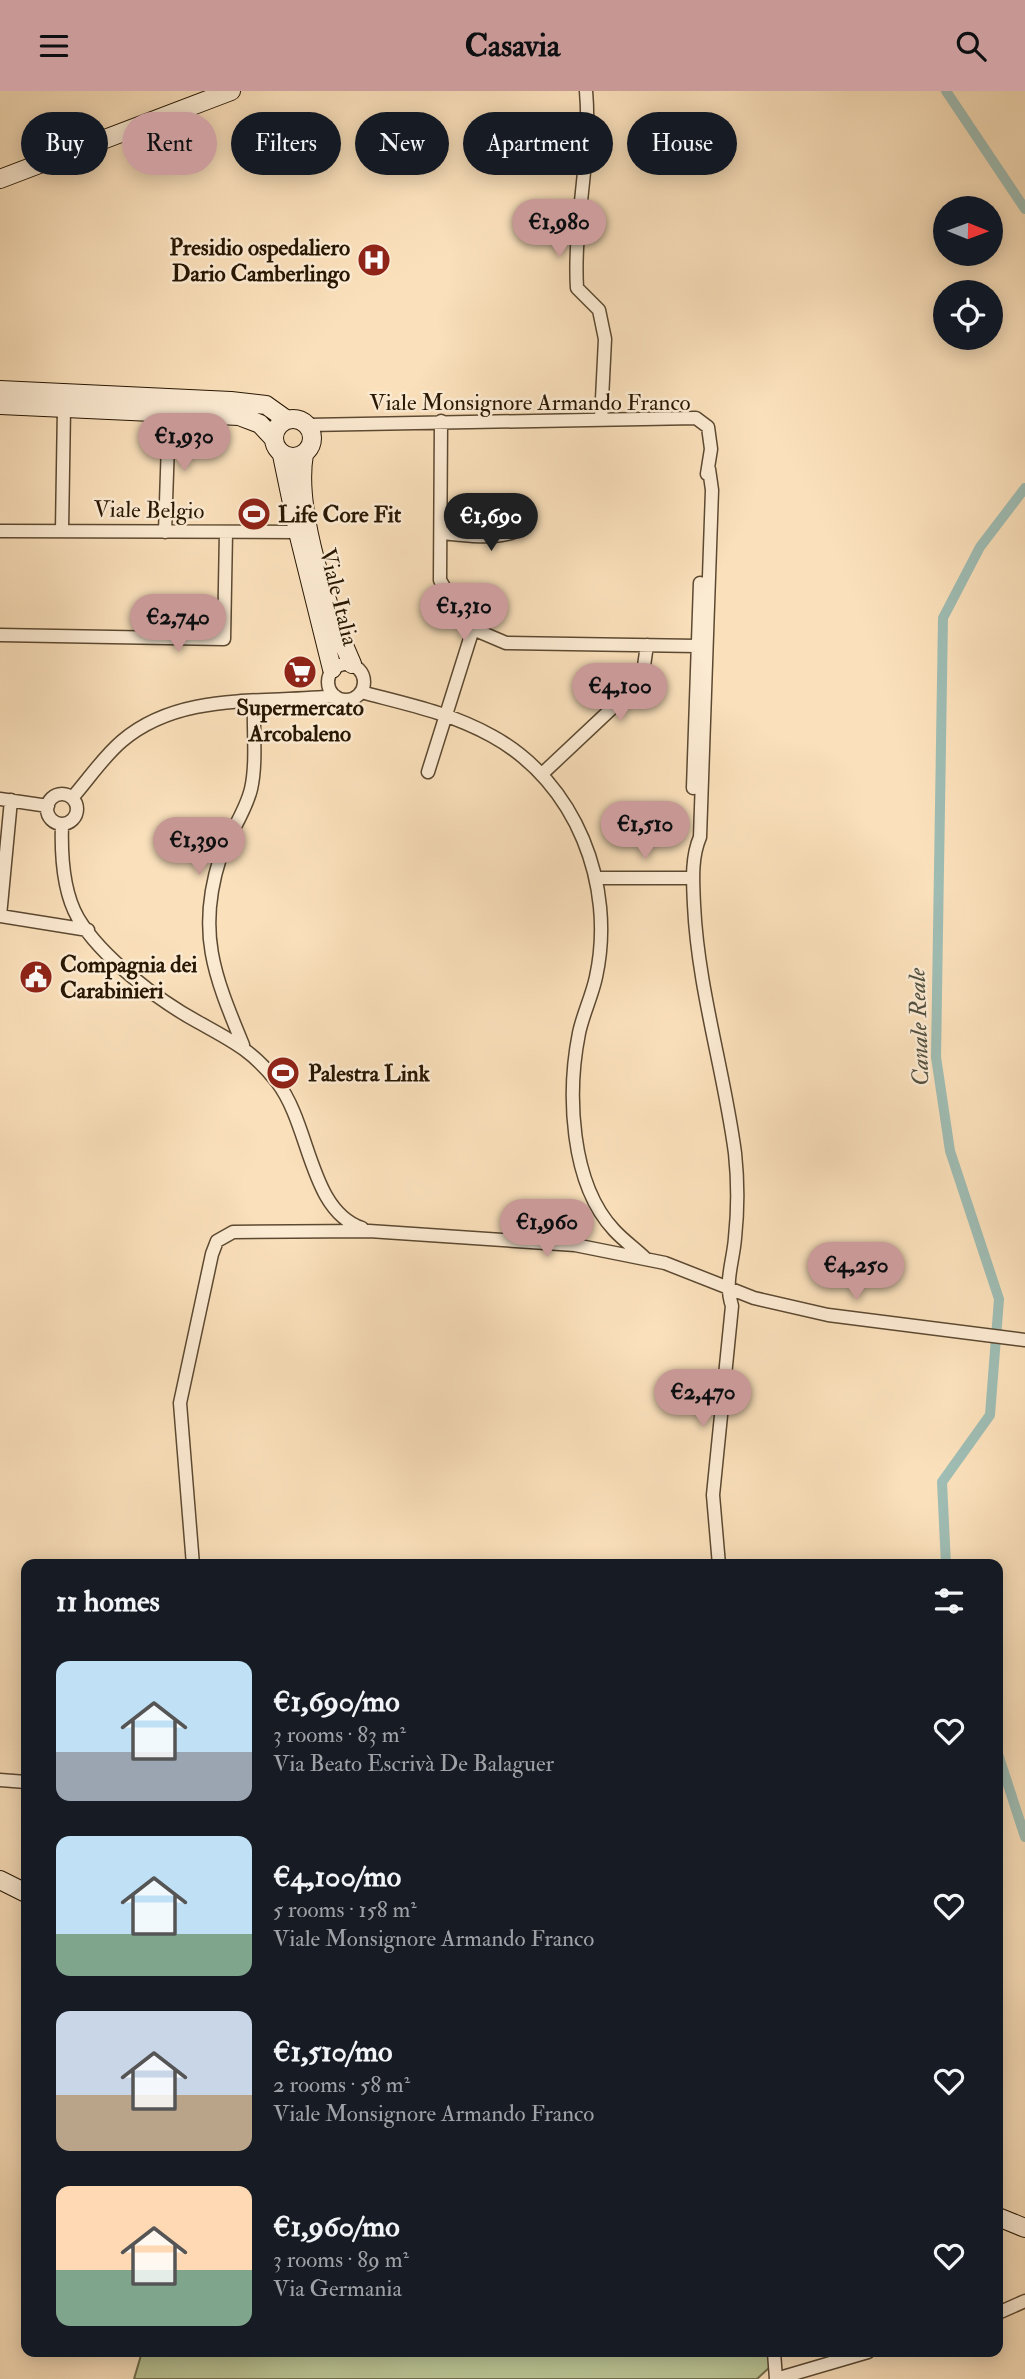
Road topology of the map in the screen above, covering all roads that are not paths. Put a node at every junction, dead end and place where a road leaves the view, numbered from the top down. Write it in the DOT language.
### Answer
graph roads {
  1 [pos="231,91"];
  2 [pos="586,91"];
  3 [pos="0,179"];
  4 [pos="0,390"];
  5 [pos="0,405"];
  6 [pos="64,408"];
  7 [pos="169,413"];
  8 [pos="601,419"];
  9 [pos="287,420"];
  10 [pos="441,421"];
  11 [pos="308,425"];
  12 [pos="273,438"];
  13 [pos="282,454"];
  14 [pos="304,454"];
  15 [pos="709,468"];
  16 [pos="528,524"];
  17 [pos="62,530"];
  18 [pos="0,531"];
  19 [pos="165,532"];
  20 [pos="226,532"];
  21 [pos="298,532"];
  22 [pos="441,533"];
  23 [pos="473,629"];
  24 [pos="0,635"];
  25 [pos="647,645"];
  26 [pos="697,646"];
  27 [pos="352,664"];
  28 [pos="332,669"];
  29 [pos="361,692"];
  30 [pos="335,696"];
  31 [pos="254,703"];
  32 [pos="446,715"];
  33 [pos="428,772"];
  34 [pos="542,774"];
  35 [pos="72,798"];
  36 [pos="5,799"];
  37 [pos="48,806"];
  38 [pos="62,824"];
  39 [pos="695,848"];
  40 [pos="597,878"];
  41 [pos="693,878"];
  42 [pos="0,916"];
  43 [pos="88,930"];
  44 [pos="243,1045"];
  45 [pos="369,1231"];
  46 [pos="646,1259"];
  47 [pos="726,1287"];
  48 [pos="1020,1340"];
  49 [pos="193,1559"];
  50 [pos="718,1559"];
  51 [pos="0,1780"];
  52 [pos="21,1782"];
  53 [pos="0,1880"];
  54 [pos="21,1890"];
  55 [pos="1003,2219"];
  56 [pos="1025,2228"];
  57 [pos="1025,2301"];
  58 [pos="1003,2311"];
  59 [pos="774,2357"];
  60 [pos="851,2357"];
  61 [pos="776,2379"];
  1 -- 3 [label="street"];
  2 -- 8 [label="street"];
  4 -- 9 [label="street"];
  5 -- 6 [label="street"];
  6 -- 7 [label="street"];
  6 -- 17 [label="street"];
  7 -- 12 [label="street"];
  7 -- 19 [label="street"];
  8 -- 10 [label="street, Viale Monsignore Armando Franco"];
  8 -- 15 [label="street, Viale Monsignore Armando Franco"];
  9 -- 11 [label="street"];
  9 -- 12 [label="street"];
  10 -- 11 [label="street, Viale Monsignore Armando Franco"];
  10 -- 22 [label="street"];
  11 -- 14 [label="street"];
  12 -- 13 [label="street"];
  13 -- 14 [label="street"];
  13 -- 21 [label="street, Viale Italia"];
  14 -- 27 [label="street, Viale Italia"];
  15 -- 26 [label="street, Viale Monsignore Armando Franco"];
  15 -- 39 [label="street, Viale Monsignore Armando Franco"];
  16 -- 22 [label="street"];
  17 -- 18 [label="street, Viale Belgio"];
  17 -- 19 [label="street, Viale Belgio"];
  19 -- 20 [label="street, Viale Belgio"];
  20 -- 21 [label="street, Viale Belgio"];
  20 -- 24 [label="street"];
  21 -- 28 [label="street, Viale Italia"];
  22 -- 23 [label="street"];
  23 -- 25 [label="street"];
  23 -- 32 [label="street"];
  25 -- 26 [label="street"];
  25 -- 34 [label="street"];
  26 -- 39 [label="street, Viale Monsignore Armando Franco"];
  27 -- 28 [label="street"];
  27 -- 29 [label="street"];
  28 -- 30 [label="street"];
  29 -- 30 [label="street"];
  29 -- 32 [label="street"];
  30 -- 31 [label="street"];
  31 -- 35 [label="street"];
  31 -- 44 [label="street"];
  32 -- 33 [label="street"];
  32 -- 34 [label="street"];
  34 -- 40 [label="street"];
  35 -- 37 [label="street"];
  35 -- 38 [label="street"];
  36 -- 37 [label="street"];
  36 -- 42 [label="street"];
  37 -- 38 [label="street"];
  38 -- 43 [label="street"];
  39 -- 41 [label="street, Viale Monsignore Armando Franco"];
  40 -- 41 [label="street"];
  40 -- 46 [label="street"];
  41 -- 47 [label="street, Viale Monsignore Armando Franco"];
  42 -- 43 [label="street"];
  43 -- 44 [label="street"];
  44 -- 45 [label="street"];
  45 -- 46 [label="street"];
  45 -- 49 [label="street"];
  46 -- 47 [label="street"];
  47 -- 48 [label="street"];
  47 -- 50 [label="street, Viale Monsignore Armando Franco"];
  51 -- 52 [label="street"];
  53 -- 54 [label="street"];
  55 -- 56 [label="street"];
  57 -- 58 [label="street"];
  59 -- 61 [label="street"];
  60 -- 61 [label="street"];
}
